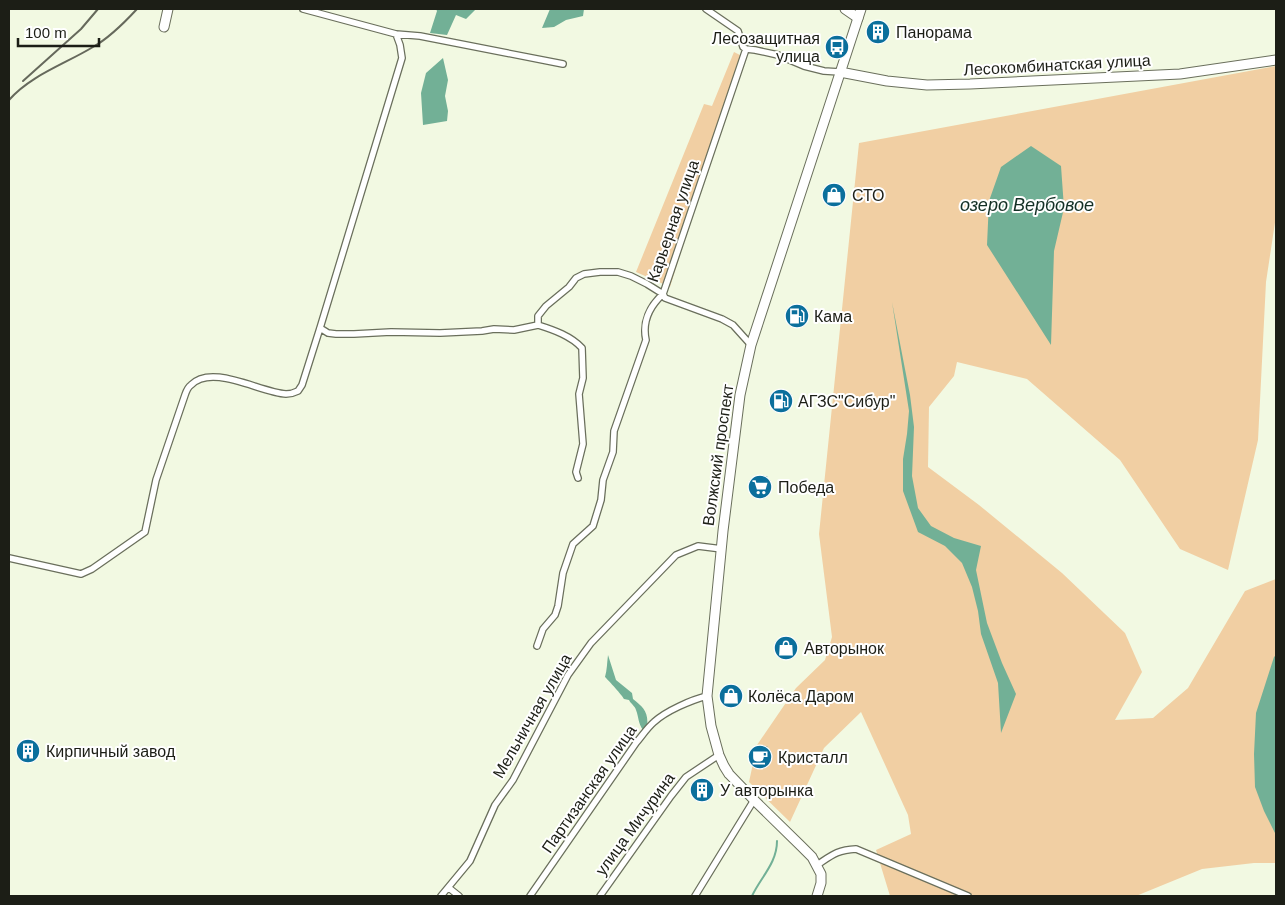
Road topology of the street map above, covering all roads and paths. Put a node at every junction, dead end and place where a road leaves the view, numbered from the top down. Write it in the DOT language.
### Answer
graph roads {
  1 [pos="168,9"];
  2 [pos="303,9"];
  3 [pos="706,9"];
  4 [pos="845,9"];
  5 [pos="859,13"];
  6 [pos="164,28"];
  7 [pos="396,34"];
  8 [pos="746,49"];
  9 [pos="1276,60"];
  10 [pos="563,64"];
  11 [pos="840,72"];
  12 [pos="663,294"];
  13 [pos="538,325"];
  14 [pos="320,328"];
  15 [pos="751,345"];
  16 [pos="578,478"];
  17 [pos="722,549"];
  18 [pos="9,558"];
  19 [pos="537,646"];
  20 [pos="707,696"];
  21 [pos="719,755"];
  22 [pos="754,800"];
  23 [pos="817,866"];
  24 [pos="449,888"];
  25 [pos="441,896"];
  26 [pos="459,896"];
  27 [pos="530,896"];
  28 [pos="600,896"];
  29 [pos="695,896"];
  30 [pos="817,896"];
  31 [pos="968,896"];
  1 -- 6 [label="main road"];
  2 -- 7 [label="street"];
  3 -- 8 [label="street"];
  4 -- 5 [label="main road"];
  5 -- 11 [label="main road, Волжский проспект"];
  7 -- 10 [label="street"];
  7 -- 14 [label="street"];
  8 -- 11 [label="street"];
  8 -- 12 [label="street, Карьерная улица"];
  9 -- 11 [label="main road, Лесокомбинатская улица"];
  11 -- 15 [label="main road, Волжский проспект"];
  12 -- 13 [label="street"];
  12 -- 15 [label="street"];
  12 -- 19 [label="street, Карьерная улица"];
  13 -- 14 [label="street"];
  13 -- 16 [label="street"];
  14 -- 18 [label="street"];
  15 -- 17 [label="main road, Волжский проспект"];
  17 -- 20 [label="main road, Волжский проспект"];
  17 -- 24 [label="street, Мельничная улица"];
  20 -- 21 [label="main road, Волжский проспект"];
  20 -- 27 [label="street, Партизанская улица"];
  21 -- 22 [label="main road, Волжский проспект"];
  21 -- 28 [label="street, улица Мичурина"];
  22 -- 23 [label="main road, Волжский проспект"];
  22 -- 29 [label="street"];
  23 -- 30 [label="main road, Волжский проспект"];
  23 -- 31 [label="street"];
  24 -- 25 [label="street, Мельничная улица"];
  24 -- 26 [label="street"];
}
